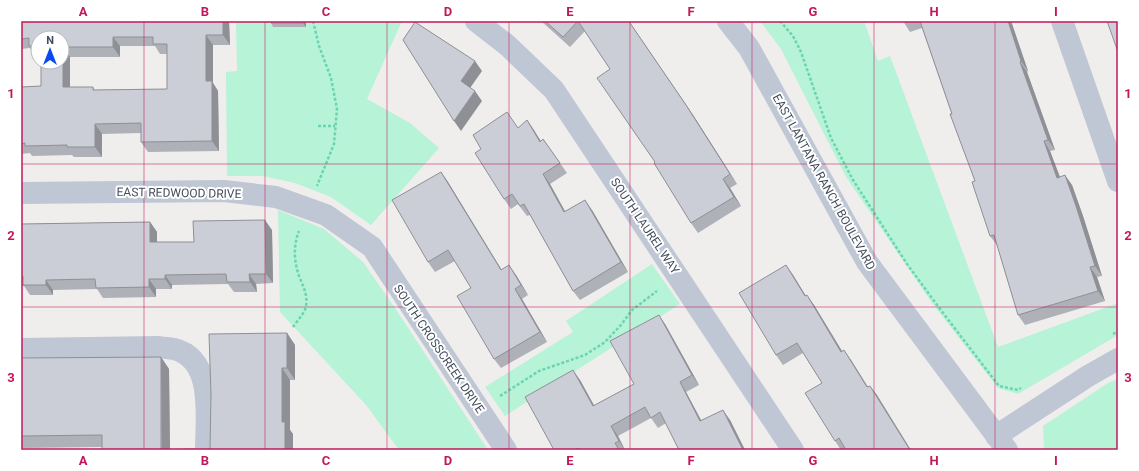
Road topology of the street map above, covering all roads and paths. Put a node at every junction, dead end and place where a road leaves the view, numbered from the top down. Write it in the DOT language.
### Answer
graph roads {
  1 [pos="313,21"];
  2 [pos="476,21"];
  3 [pos="728,21"];
  4 [pos="780,21"];
  5 [pos="1062,21"];
  6 [pos="318,126"];
  7 [pos="335,126"];
  8 [pos="1116,171"];
  9 [pos="21,193"];
  10 [pos="308,208"];
  11 [pos="372,248"];
  12 [pos="678,276"];
  13 [pos="293,327"];
  14 [pos="1118,331"];
  15 [pos="1112,335"];
  16 [pos="21,349"];
  17 [pos="1118,359"];
  18 [pos="1024,386"];
  19 [pos="479,408"];
  20 [pos="1002,443"];
  21 [pos="206,450"];
  22 [pos="506,450"];
  23 [pos="793,450"];
  1 -- 7 [label="path"];
  2 -- 12 [label="street, SOUTH LAUREL WAY"];
  3 -- 20 [label="street, EAST LANTANA RANCH BOULEVARD"];
  4 -- 18 [label="path"];
  5 -- 8 [label="street"];
  6 -- 7 [label="path"];
  7 -- 10 [label="path"];
  9 -- 10 [label="street, EAST REDWOOD DRIVE"];
  10 -- 11 [label="street, EAST REDWOOD DRIVE"];
  10 -- 13 [label="path"];
  11 -- 19 [label="street, SOUTH CROSSCREEK DRIVE"];
  12 -- 19 [label="path"];
  12 -- 23 [label="street, SOUTH LAUREL WAY"];
  14 -- 15 [label="path"];
  16 -- 21 [label="street"];
  17 -- 20 [label="street"];
  19 -- 22 [label="street, SOUTH CROSSCREEK DRIVE"];
}
